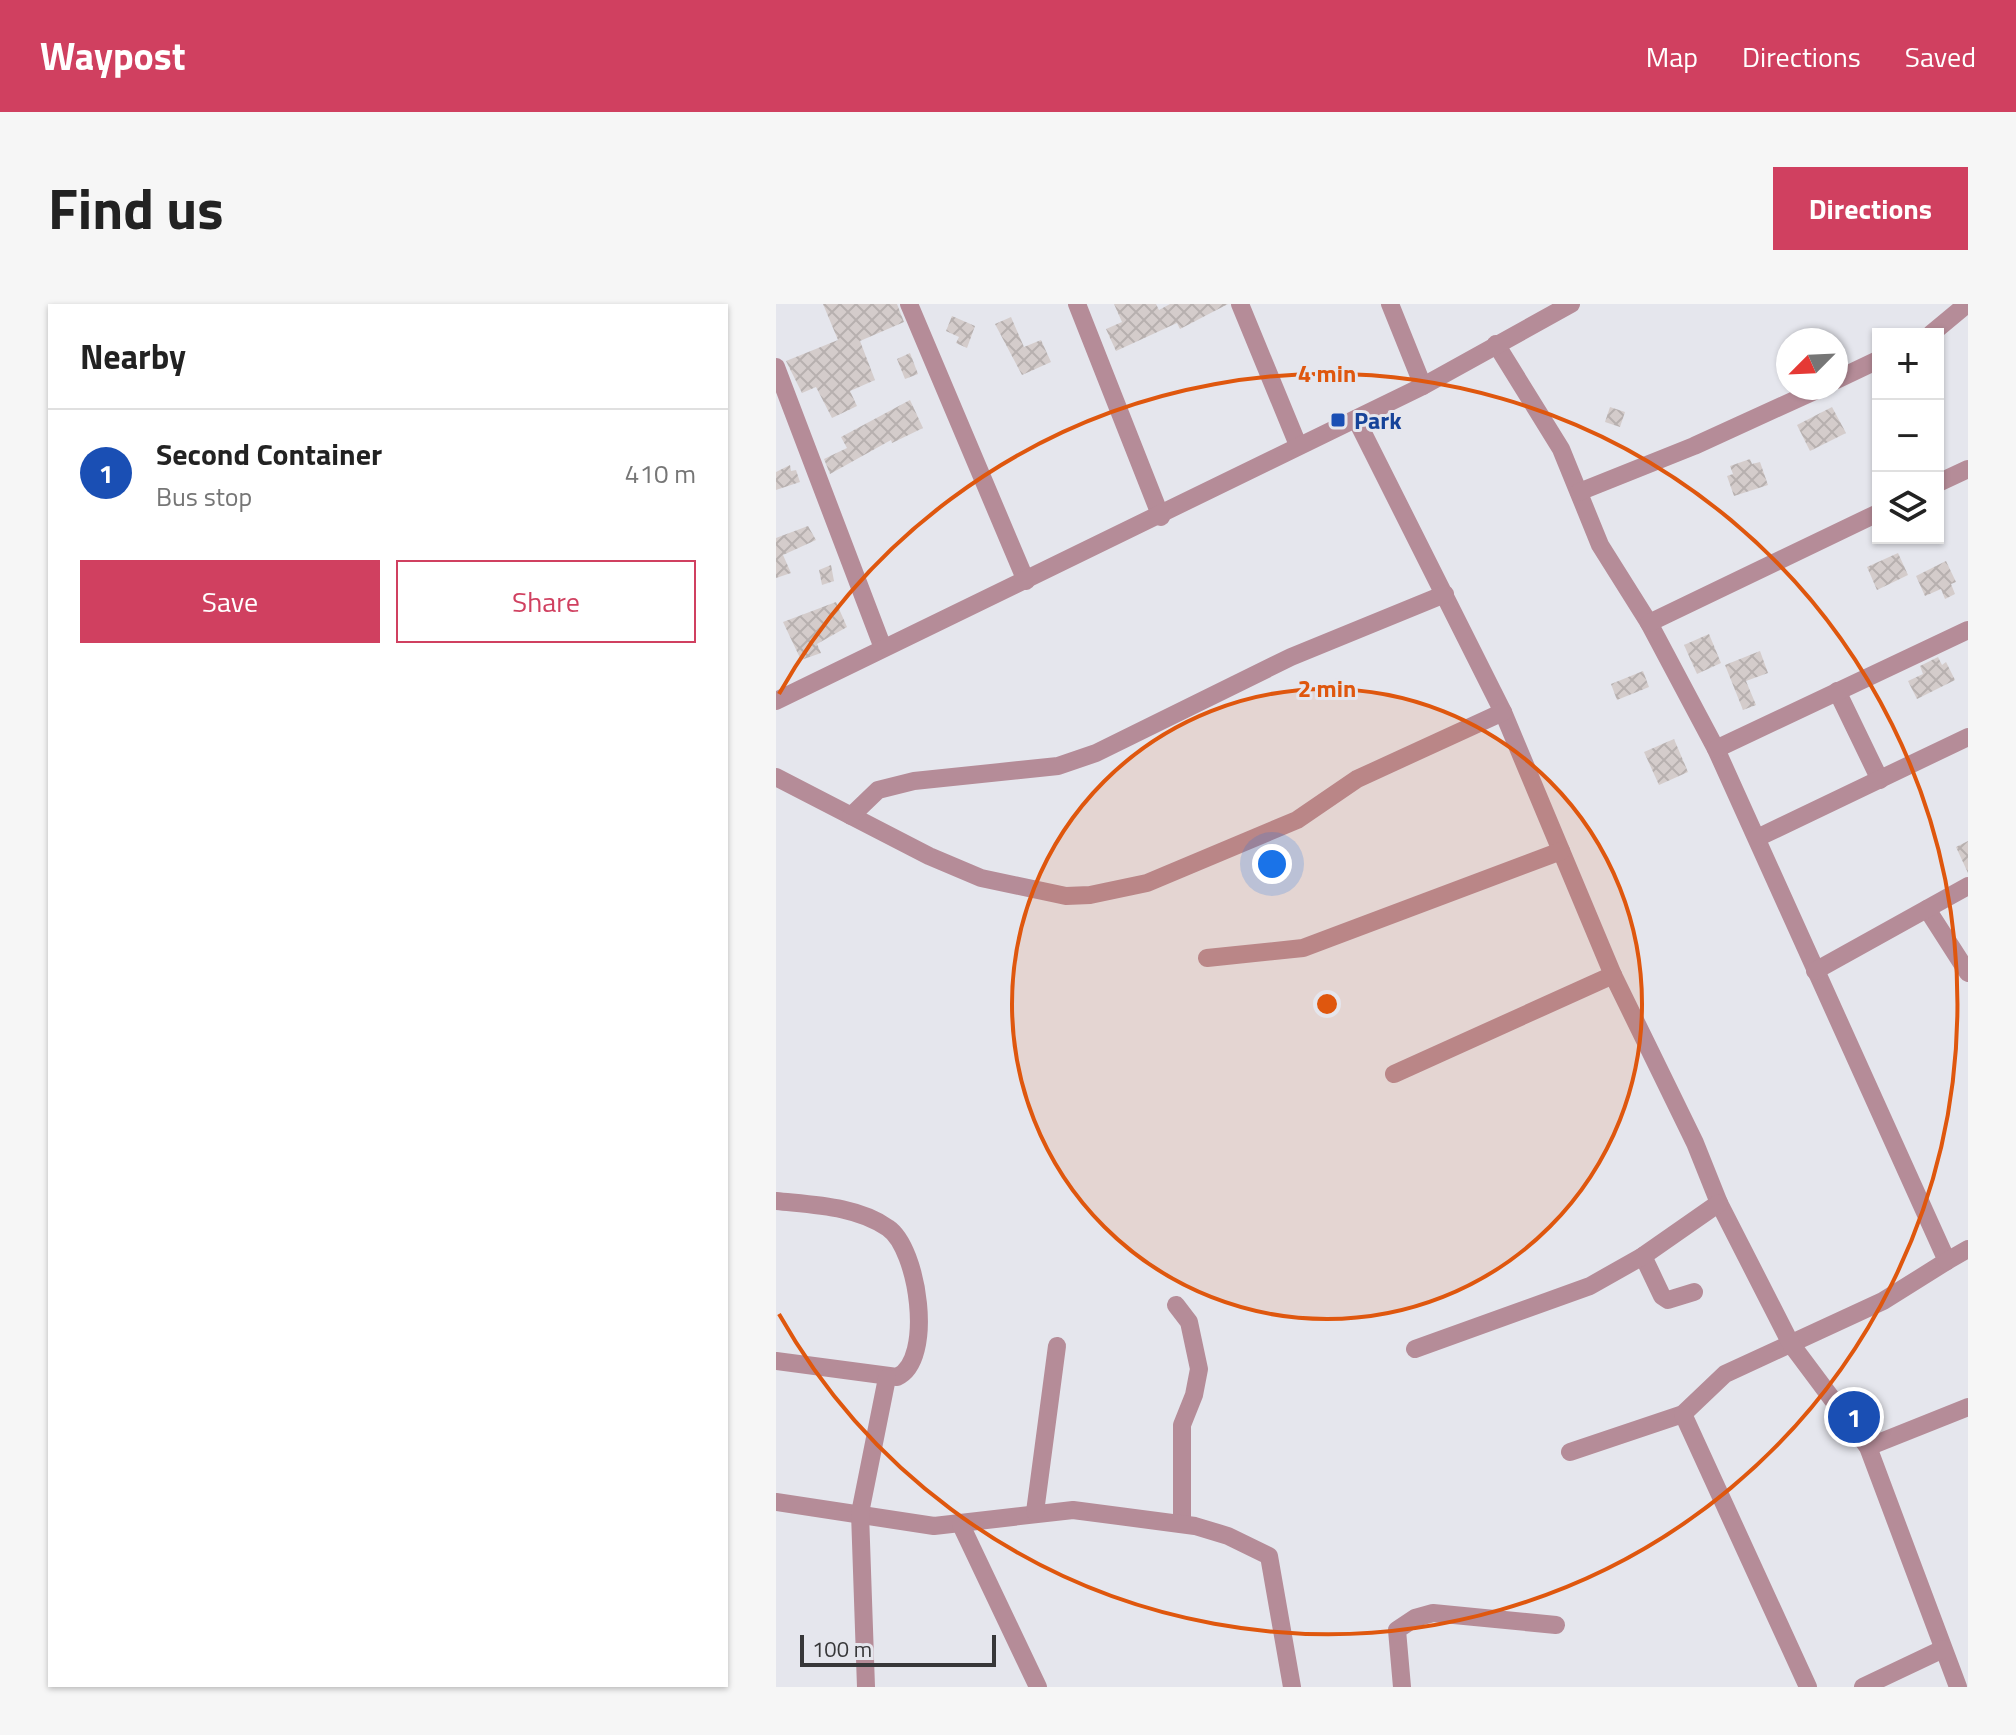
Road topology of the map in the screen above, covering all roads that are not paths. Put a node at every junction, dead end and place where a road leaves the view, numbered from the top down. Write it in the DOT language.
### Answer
graph roads {
  1 [pos="909,304"];
  2 [pos="1077,304"];
  3 [pos="1240,304"];
  4 [pos="1390,304"];
  5 [pos="1571,304"];
  6 [pos="1967,304"];
  7 [pos="1938,328"];
  8 [pos="1496,344"];
  9 [pos="1872,363"];
  10 [pos="776,367"];
  11 [pos="1848,374"];
  12 [pos="1423,386"];
  13 [pos="1795,400"];
  14 [pos="1356,419"];
  15 [pos="1298,445"];
  16 [pos="1968,469"];
  17 [pos="1944,480"];
  18 [pos="1579,492"];
  19 [pos="1872,516"];
  20 [pos="1161,517"];
  21 [pos="1026,581"];
  22 [pos="1445,594"];
  23 [pos="1649,623"];
  24 [pos="1968,630"];
  25 [pos="883,648"];
  26 [pos="1837,691"];
  27 [pos="776,701"];
  28 [pos="1503,712"];
  29 [pos="1968,737"];
  30 [pos="1716,749"];
  31 [pos="776,777"];
  32 [pos="1880,780"];
  33 [pos="851,816"];
  34 [pos="1757,838"];
  35 [pos="1561,851"];
  36 [pos="1968,886"];
  37 [pos="1927,909"];
  38 [pos="1207,958"];
  39 [pos="1815,971"];
  40 [pos="1968,973"];
  41 [pos="1613,975"];
  42 [pos="1394,1074"];
  43 [pos="776,1201"];
  44 [pos="1719,1203"];
  45 [pos="1968,1249"];
  46 [pos="1643,1256"];
  47 [pos="1947,1261"];
  48 [pos="1694,1292"];
  49 [pos="1176,1305"];
  50 [pos="1791,1344"];
  51 [pos="1057,1346"];
  52 [pos="1415,1349"];
  53 [pos="776,1361"];
  54 [pos="887,1378"];
  55 [pos="1968,1407"];
  56 [pos="1683,1414"];
  57 [pos="1868,1447"];
  58 [pos="1570,1452"];
  59 [pos="776,1502"];
  60 [pos="1035,1512"];
  61 [pos="860,1513"];
  62 [pos="1182,1524"];
  63 [pos="961,1525"];
  64 [pos="1556,1625"];
  65 [pos="1943,1649"];
  66 [pos="866,1687"];
  67 [pos="1038,1687"];
  68 [pos="1292,1687"];
  69 [pos="1402,1687"];
  70 [pos="1808,1687"];
  71 [pos="1863,1687"];
  72 [pos="1958,1687"];
  1 -- 21 [label="street"];
  2 -- 20 [label="street"];
  3 -- 15 [label="street"];
  4 -- 12 [label="street"];
  5 -- 8 [label="street"];
  6 -- 7 [label="street"];
  8 -- 12 [label="street"];
  8 -- 18 [label="street"];
  9 -- 11 [label="street"];
  10 -- 25 [label="street"];
  12 -- 14 [label="street"];
  13 -- 18 [label="street"];
  14 -- 15 [label="street"];
  14 -- 22 [label="street"];
  15 -- 20 [label="street"];
  16 -- 17 [label="street"];
  18 -- 23 [label="street"];
  19 -- 23 [label="street"];
  20 -- 21 [label="street"];
  21 -- 25 [label="street"];
  22 -- 28 [label="street"];
  22 -- 33 [label="street"];
  23 -- 30 [label="street"];
  24 -- 26 [label="street"];
  25 -- 27 [label="street"];
  26 -- 30 [label="street"];
  26 -- 32 [label="street"];
  28 -- 33 [label="street"];
  28 -- 35 [label="street"];
  29 -- 32 [label="street"];
  30 -- 34 [label="street"];
  31 -- 33 [label="street"];
  32 -- 34 [label="street"];
  34 -- 39 [label="street"];
  35 -- 38 [label="street"];
  35 -- 41 [label="street"];
  36 -- 37 [label="street"];
  37 -- 39 [label="street"];
  37 -- 40 [label="street"];
  39 -- 47 [label="street"];
  41 -- 42 [label="street"];
  41 -- 44 [label="street"];
  43 -- 54 [label="street"];
  44 -- 46 [label="street"];
  44 -- 50 [label="street"];
  45 -- 47 [label="street"];
  46 -- 48 [label="street"];
  46 -- 52 [label="street"];
  47 -- 50 [label="street"];
  49 -- 62 [label="street"];
  50 -- 56 [label="street"];
  50 -- 57 [label="street"];
  51 -- 60 [label="street"];
  53 -- 54 [label="street"];
  54 -- 61 [label="street"];
  55 -- 57 [label="street"];
  56 -- 58 [label="street"];
  56 -- 70 [label="street"];
  57 -- 65 [label="street"];
  59 -- 61 [label="street"];
  60 -- 62 [label="street"];
  60 -- 63 [label="street"];
  61 -- 63 [label="street"];
  61 -- 66 [label="street"];
  62 -- 68 [label="street"];
  63 -- 67 [label="street"];
  64 -- 69 [label="street"];
  65 -- 71 [label="street"];
  65 -- 72 [label="street"];
}
